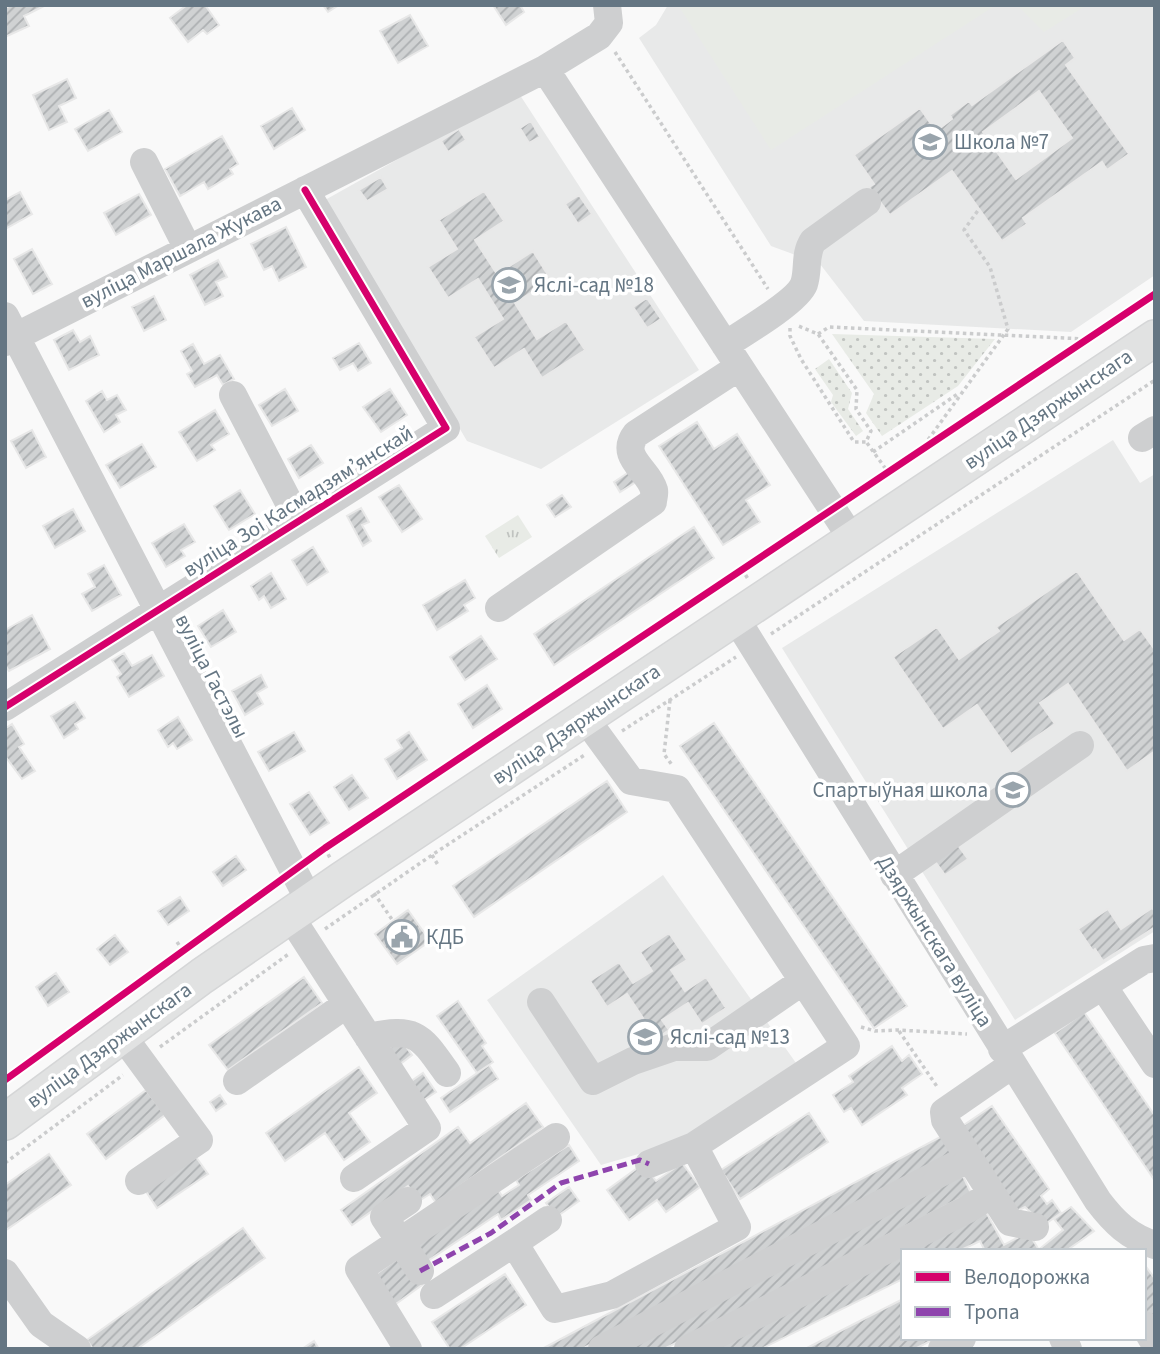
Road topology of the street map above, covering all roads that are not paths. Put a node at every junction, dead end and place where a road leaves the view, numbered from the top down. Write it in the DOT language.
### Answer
graph roads {
  1 [pos="607,5"];
  2 [pos="545,69"];
  3 [pos="145,162"];
  4 [pos="304,190"];
  5 [pos="867,202"];
  6 [pos="188,249"];
  7 [pos="9,331"];
  8 [pos="1153,342"];
  9 [pos="732,356"];
  10 [pos="233,394"];
  11 [pos="299,520"];
  12 [pos="852,539"];
  13 [pos="499,608"];
  14 [pos="158,611"];
  15 [pos="744,631"];
  16 [pos="5,707"];
  17 [pos="593,731"];
  18 [pos="1080,745"];
  19 [pos="894,875"];
  20 [pos="302,920"];
  21 [pos="1155,958"];
  22 [pos="803,981"];
  23 [pos="1103,986"];
  24 [pos="541,1002"];
  25 [pos="347,1004"];
  26 [pos="369,1037"];
  27 [pos="132,1048"];
  28 [pos="1003,1050"];
  29 [pos="1155,1063"];
  30 [pos="447,1073"];
  31 [pos="237,1081"];
  32 [pos="5,1122"];
  33 [pos="556,1137"];
  34 [pos="694,1146"];
  35 [pos="969,1158"];
  36 [pos="649,1164"];
  37 [pos="354,1178"];
  38 [pos="139,1181"];
  39 [pos="992,1194"];
  40 [pos="408,1201"];
  41 [pos="548,1220"];
  42 [pos="1035,1227"];
  43 [pos="400,1242"];
  44 [pos="514,1243"];
  45 [pos="1155,1245"];
  46 [pos="5,1273"];
  47 [pos="958,1340"];
  48 [pos="78,1349"];
  49 [pos="408,1349"];
  50 [pos="602,1349"];
  51 [pos="688,1349"];
  52 [pos="942,1349"];
  1 -- 2 [label="street, вуліца Маршала Жукава"];
  2 -- 4 [label="street, вуліца Маршала Жукава"];
  2 -- 9 [label="street"];
  3 -- 6 [label="street"];
  4 -- 6 [label="street, вуліца Маршала Жукава"];
  4 -- 11 [label="street, вуліца Зоі Касмадзямʼянскай"];
  5 -- 9 [label="street"];
  6 -- 7 [label="street, вуліца Маршала Жукава"];
  7 -- 14 [label="street, вуліца Гастэлы"];
  8 -- 12 [label="main road, вуліца Дзяржынскага"];
  9 -- 12 [label="street"];
  9 -- 13 [label="street"];
  10 -- 11 [label="street"];
  11 -- 14 [label="street, вуліца Зоі Касмадзямʼянскай"];
  12 -- 15 [label="main road, вуліца Дзяржынскага"];
  14 -- 16 [label="street, вуліца Зоі Касмадзямʼянскай"];
  14 -- 20 [label="street, вуліца Гастэлы"];
  15 -- 17 [label="main road, вуліца Дзяржынскага"];
  15 -- 19 [label="street, Дзяржынскага вуліца"];
  17 -- 20 [label="main road, вуліца Дзяржынскага"];
  17 -- 22 [label="street"];
  18 -- 19 [label="street"];
  19 -- 28 [label="street, Дзяржынскага вуліца"];
  20 -- 25 [label="street, вуліца Гастэлы"];
  20 -- 27 [label="main road, вуліца Дзяржынскага"];
  21 -- 23 [label="street"];
  22 -- 24 [label="street"];
  22 -- 34 [label="street"];
  23 -- 28 [label="street"];
  23 -- 29 [label="street"];
  25 -- 26 [label="street, вуліца Гастэлы"];
  25 -- 31 [label="street"];
  26 -- 30 [label="street"];
  26 -- 37 [label="street, вуліца Гастэлы"];
  27 -- 32 [label="main road, вуліца Дзяржынскага"];
  27 -- 38 [label="street"];
  28 -- 35 [label="street"];
  28 -- 45 [label="street, Дзяржынскага вуліца"];
  33 -- 43 [label="street"];
  34 -- 36 [label="street"];
  34 -- 44 [label="street"];
  35 -- 39 [label="street"];
  35 -- 50 [label="street"];
  39 -- 42 [label="street"];
  39 -- 51 [label="street"];
  40 -- 43 [label="street"];
  41 -- 44 [label="street"];
  43 -- 44 [label="street"];
  43 -- 49 [label="street"];
  46 -- 48 [label="street"];
  47 -- 52 [label="street"];
}
